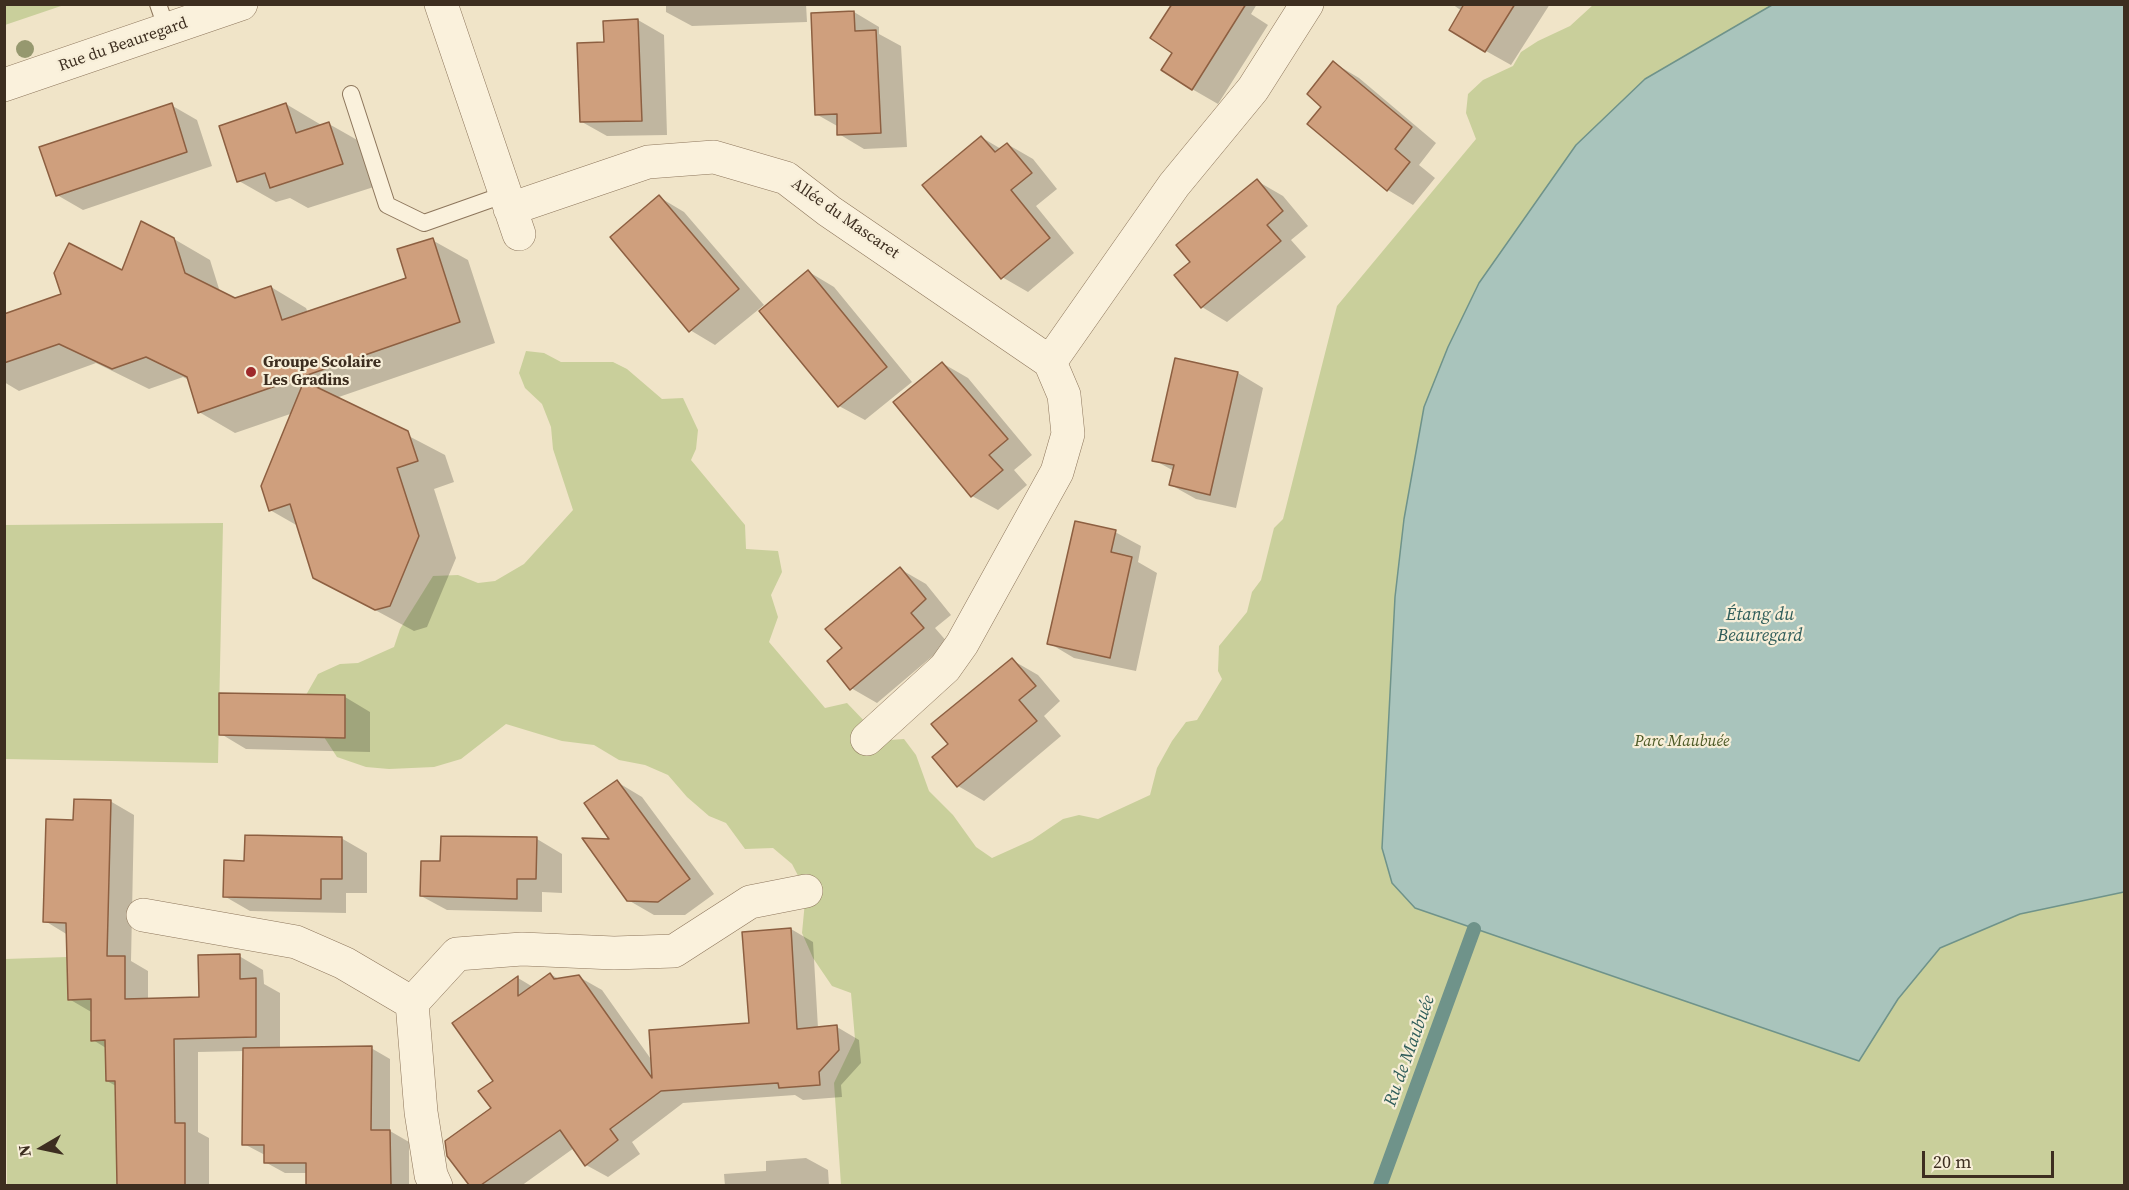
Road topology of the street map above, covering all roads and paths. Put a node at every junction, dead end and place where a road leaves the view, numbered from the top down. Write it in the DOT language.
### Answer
graph roads {
  1 [pos="242,4"];
  2 [pos="441,4"];
  3 [pos="1307,4"];
  4 [pos="163,17"];
  5 [pos="4,85"];
  6 [pos="351,94"];
  7 [pos="511,212"];
  8 [pos="1050,362"];
  9 [pos="867,739"];
  10 [pos="806,891"];
  11 [pos="143,915"];
  12 [pos="412,1003"];
  13 [pos="436,1185"];
  1 -- 4 [label="street, Rue du Beauregard"];
  2 -- 7 [label="street"];
  3 -- 8 [label="street"];
  4 -- 5 [label="street, Rue du Beauregard"];
  6 -- 7 [label="lane"];
  7 -- 8 [label="street, Allée du Mascaret"];
  8 -- 9 [label="street"];
  10 -- 12 [label="street"];
  11 -- 12 [label="street"];
  12 -- 13 [label="street"];
}
